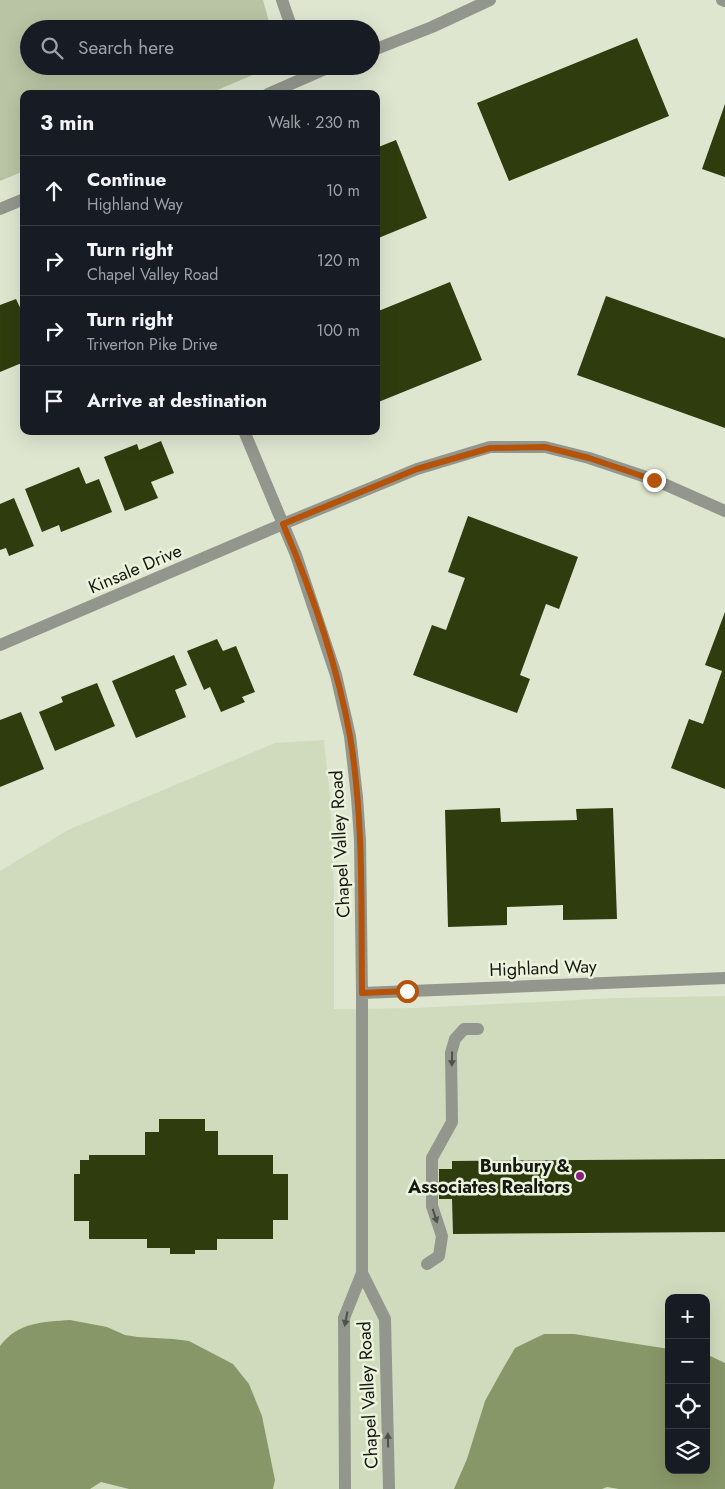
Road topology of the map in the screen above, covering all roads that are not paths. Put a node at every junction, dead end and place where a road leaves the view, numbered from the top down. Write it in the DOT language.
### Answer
graph roads {
  1 [pos="282,0"];
  2 [pos="490,0"];
  3 [pos="289,20"];
  4 [pos="380,47"];
  5 [pos="300,75"];
  6 [pos="275,90"];
  7 [pos="20,200"];
  8 [pos="0,209"];
  9 [pos="246,435"];
  10 [pos="725,511"];
  11 [pos="283,524"];
  12 [pos="0,645"];
  13 [pos="725,978"];
  14 [pos="362,993"];
  15 [pos="478,1029"];
  16 [pos="427,1264"];
  17 [pos="362,1273"];
  18 [pos="345,1489"];
  19 [pos="389,1489"];
  1 -- 3 [label="street"];
  2 -- 4 [label="street"];
  5 -- 6 [label="street"];
  7 -- 8 [label="street"];
  9 -- 11 [label="street, Chapel Valley Road"];
  10 -- 11 [label="street, Kinsale Drive"];
  11 -- 12 [label="street, Kinsale Drive"];
  11 -- 14 [label="street, Chapel Valley Road"];
  13 -- 14 [label="street, Highland Way"];
  14 -- 17 [label="street, Chapel Valley Road"];
  15 -- 16 [label="street, one-way"];
  17 -- 18 [label="street, Chapel Valley Road, one-way"];
  19 -- 17 [label="street, Chapel Valley Road, one-way"];
}
